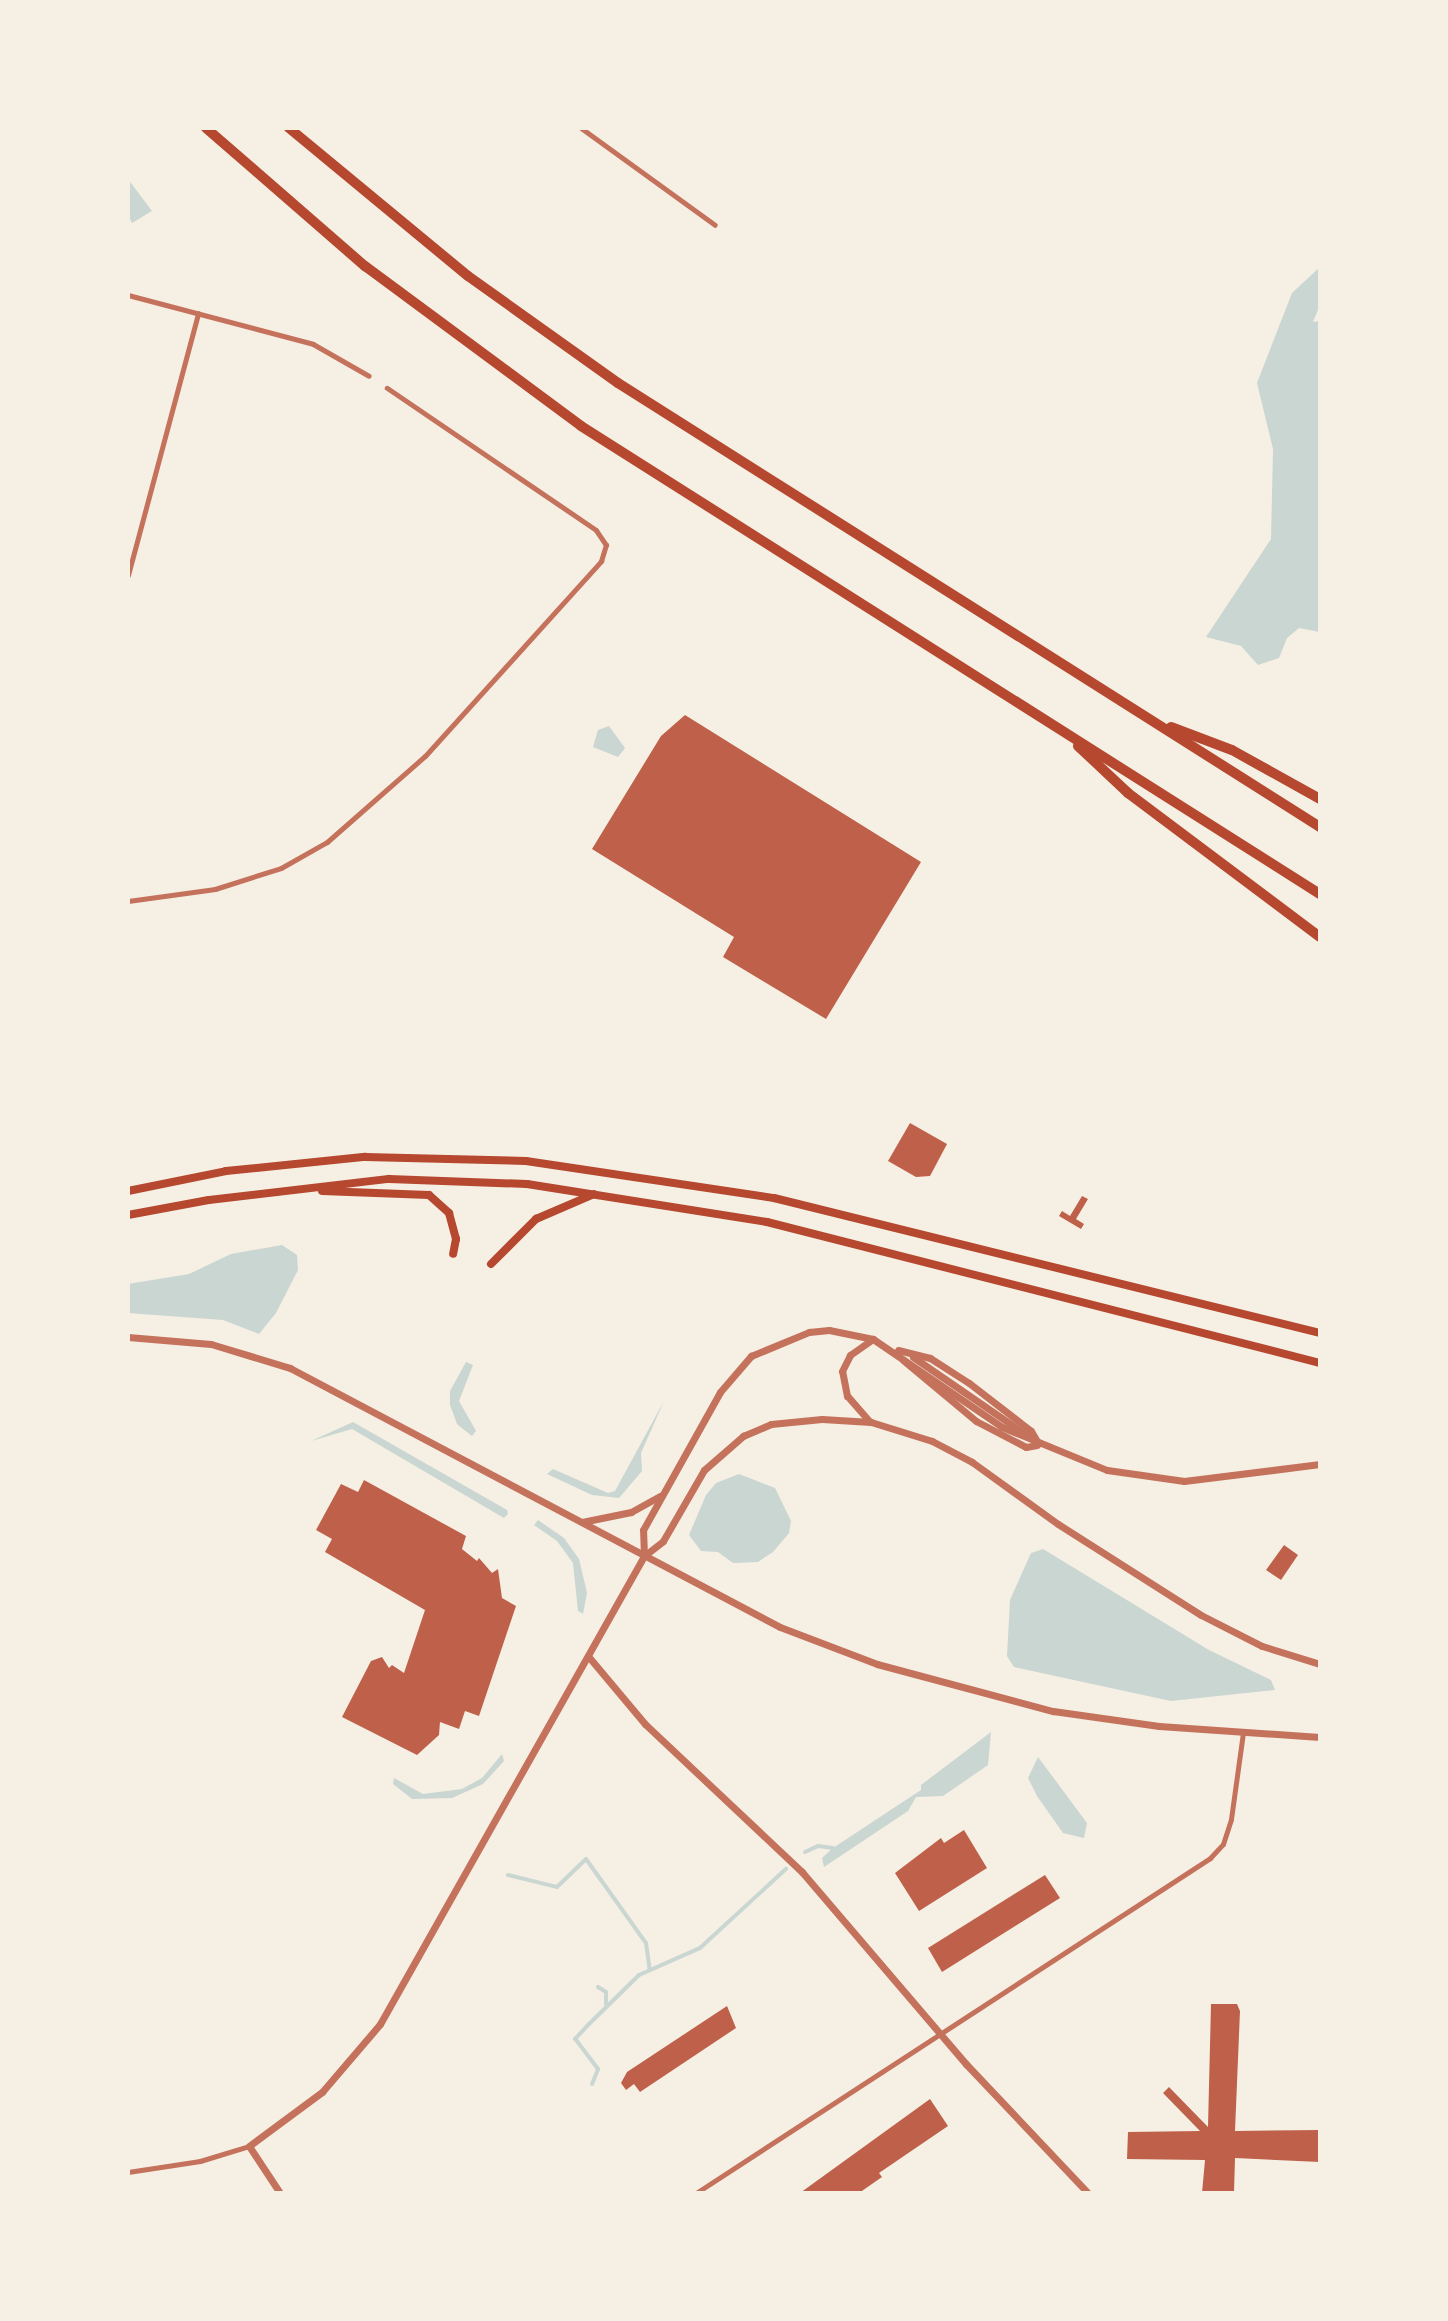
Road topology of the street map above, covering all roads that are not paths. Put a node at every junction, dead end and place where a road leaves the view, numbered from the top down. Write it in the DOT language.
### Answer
graph roads {
  1 [pos="206,128"];
  2 [pos="289,128"];
  3 [pos="584,130"];
  4 [pos="715,225"];
  5 [pos="128,295"];
  6 [pos="198,313"];
  7 [pos="369,376"];
  8 [pos="387,388"];
  9 [pos="128,575"];
  10 [pos="1149,719"];
  11 [pos="1059,728"];
  12 [pos="1320,799"];
  13 [pos="1320,827"];
  14 [pos="1320,894"];
  15 [pos="128,901"];
  16 [pos="1320,937"];
  17 [pos="289,1190"];
  18 [pos="128,1191"];
  19 [pos="598,1193"];
  20 [pos="128,1215"];
  21 [pos="453,1254"];
  22 [pos="491,1264"];
  23 [pos="1320,1333"];
  24 [pos="128,1337"];
  25 [pos="873,1339"];
  26 [pos="893,1349"];
  27 [pos="1320,1363"];
  28 [pos="871,1422"];
  29 [pos="1039,1445"];
  30 [pos="1320,1464"];
  31 [pos="662,1495"];
  32 [pos="581,1522"];
  33 [pos="644,1556"];
  34 [pos="588,1656"];
  35 [pos="1320,1664"];
  36 [pos="1243,1732"];
  37 [pos="1320,1737"];
  38 [pos="938,2031"];
  39 [pos="249,2146"];
  40 [pos="128,2172"];
  41 [pos="280,2193"];
  42 [pos="696,2193"];
  43 [pos="1088,2193"];
  1 -- 11 [label="highway"];
  2 -- 10 [label="highway"];
  3 -- 4 [label="street"];
  5 -- 6 [label="street"];
  6 -- 7 [label="street"];
  6 -- 9 [label="street"];
  8 -- 15 [label="street"];
  10 -- 12 [label="highway"];
  10 -- 13 [label="highway"];
  11 -- 14 [label="highway"];
  11 -- 16 [label="highway"];
  17 -- 19 [label="main road"];
  17 -- 20 [label="main road"];
  17 -- 21 [label="main road"];
  18 -- 23 [label="main road"];
  19 -- 22 [label="main road"];
  19 -- 27 [label="main road"];
  24 -- 32 [label="street"];
  25 -- 26 [label="street"];
  25 -- 28 [label="street"];
  25 -- 31 [label="street"];
  26 -- 29 [label="street"];
  26 -- 29 [label="street"];
  28 -- 33 [label="street"];
  28 -- 35 [label="street"];
  29 -- 30 [label="street"];
  31 -- 32 [label="street"];
  31 -- 33 [label="street"];
  32 -- 33 [label="street"];
  33 -- 34 [label="street"];
  33 -- 36 [label="street"];
  34 -- 38 [label="street"];
  34 -- 39 [label="street"];
  36 -- 37 [label="street"];
  36 -- 38 [label="street"];
  38 -- 42 [label="street"];
  38 -- 43 [label="street"];
  39 -- 40 [label="street"];
  39 -- 41 [label="street"];
}
